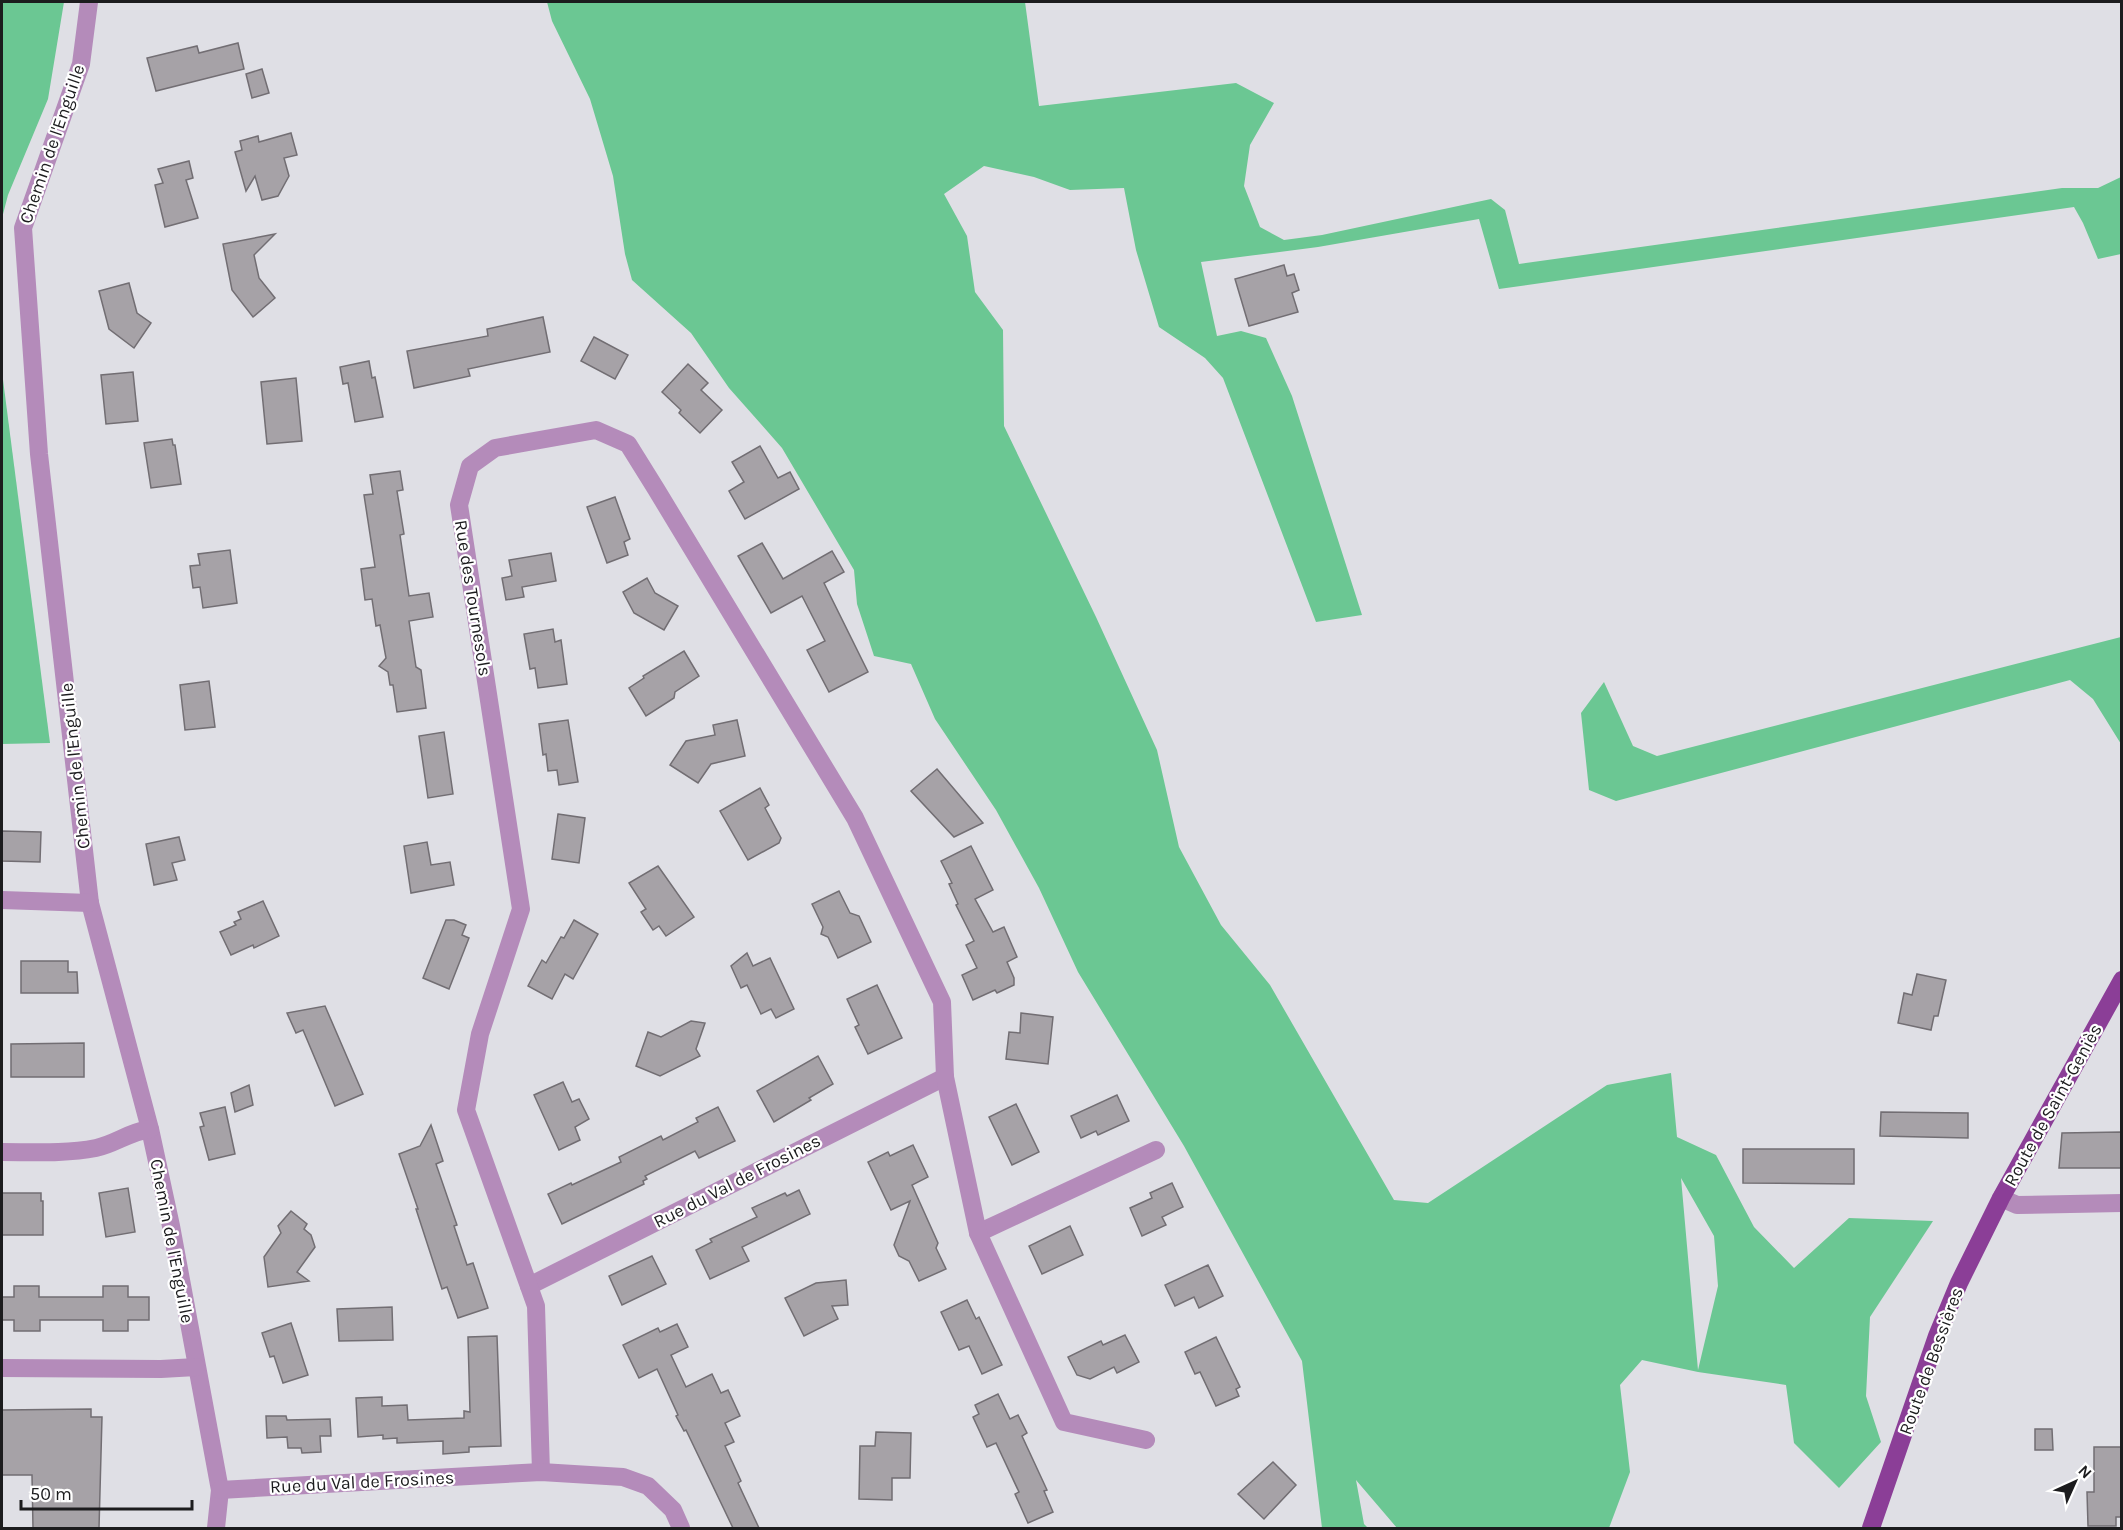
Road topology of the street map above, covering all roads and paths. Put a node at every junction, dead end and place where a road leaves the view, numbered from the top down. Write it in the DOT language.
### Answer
graph roads {
  1 [pos="89,2"];
  2 [pos="2,900"];
  3 [pos="90,903"];
  4 [pos="2121,980"];
  5 [pos="945,1077"];
  6 [pos="150,1129"];
  7 [pos="1156,1149"];
  8 [pos="2,1152"];
  9 [pos="2001,1198"];
  10 [pos="2121,1203"];
  11 [pos="978,1233"];
  12 [pos="529,1286"];
  13 [pos="196,1367"];
  14 [pos="2,1368"];
  15 [pos="1146,1440"];
  16 [pos="541,1472"];
  17 [pos="220,1490"];
  18 [pos="216,1528"];
  19 [pos="681,1528"];
  20 [pos="1871,1528"];
  1 -- 3 [label="street, Chemin de l'Enguille"];
  2 -- 3 [label="street"];
  3 -- 6 [label="street, Chemin de l'Enguille"];
  4 -- 9 [label="main road, Route de Saint-Geniès"];
  5 -- 11 [label="street, Rue des Tournesols"];
  5 -- 12 [label="street, Rue du Val de Frosines"];
  5 -- 12 [label="street, Rue des Tournesols"];
  6 -- 8 [label="street"];
  6 -- 13 [label="street, Chemin de l'Enguille"];
  7 -- 11 [label="street"];
  9 -- 10 [label="street"];
  9 -- 20 [label="main road, Route de Bessières"];
  11 -- 15 [label="street, Rue des Tournesols"];
  12 -- 16 [label="street"];
  13 -- 14 [label="street"];
  13 -- 17 [label="street, Chemin de l'Enguille"];
  16 -- 17 [label="street, Rue du Val de Frosines"];
  16 -- 19 [label="street, Rue du Val de Frosines"];
  17 -- 18 [label="street, Chemin de l'Enguille"];
}
